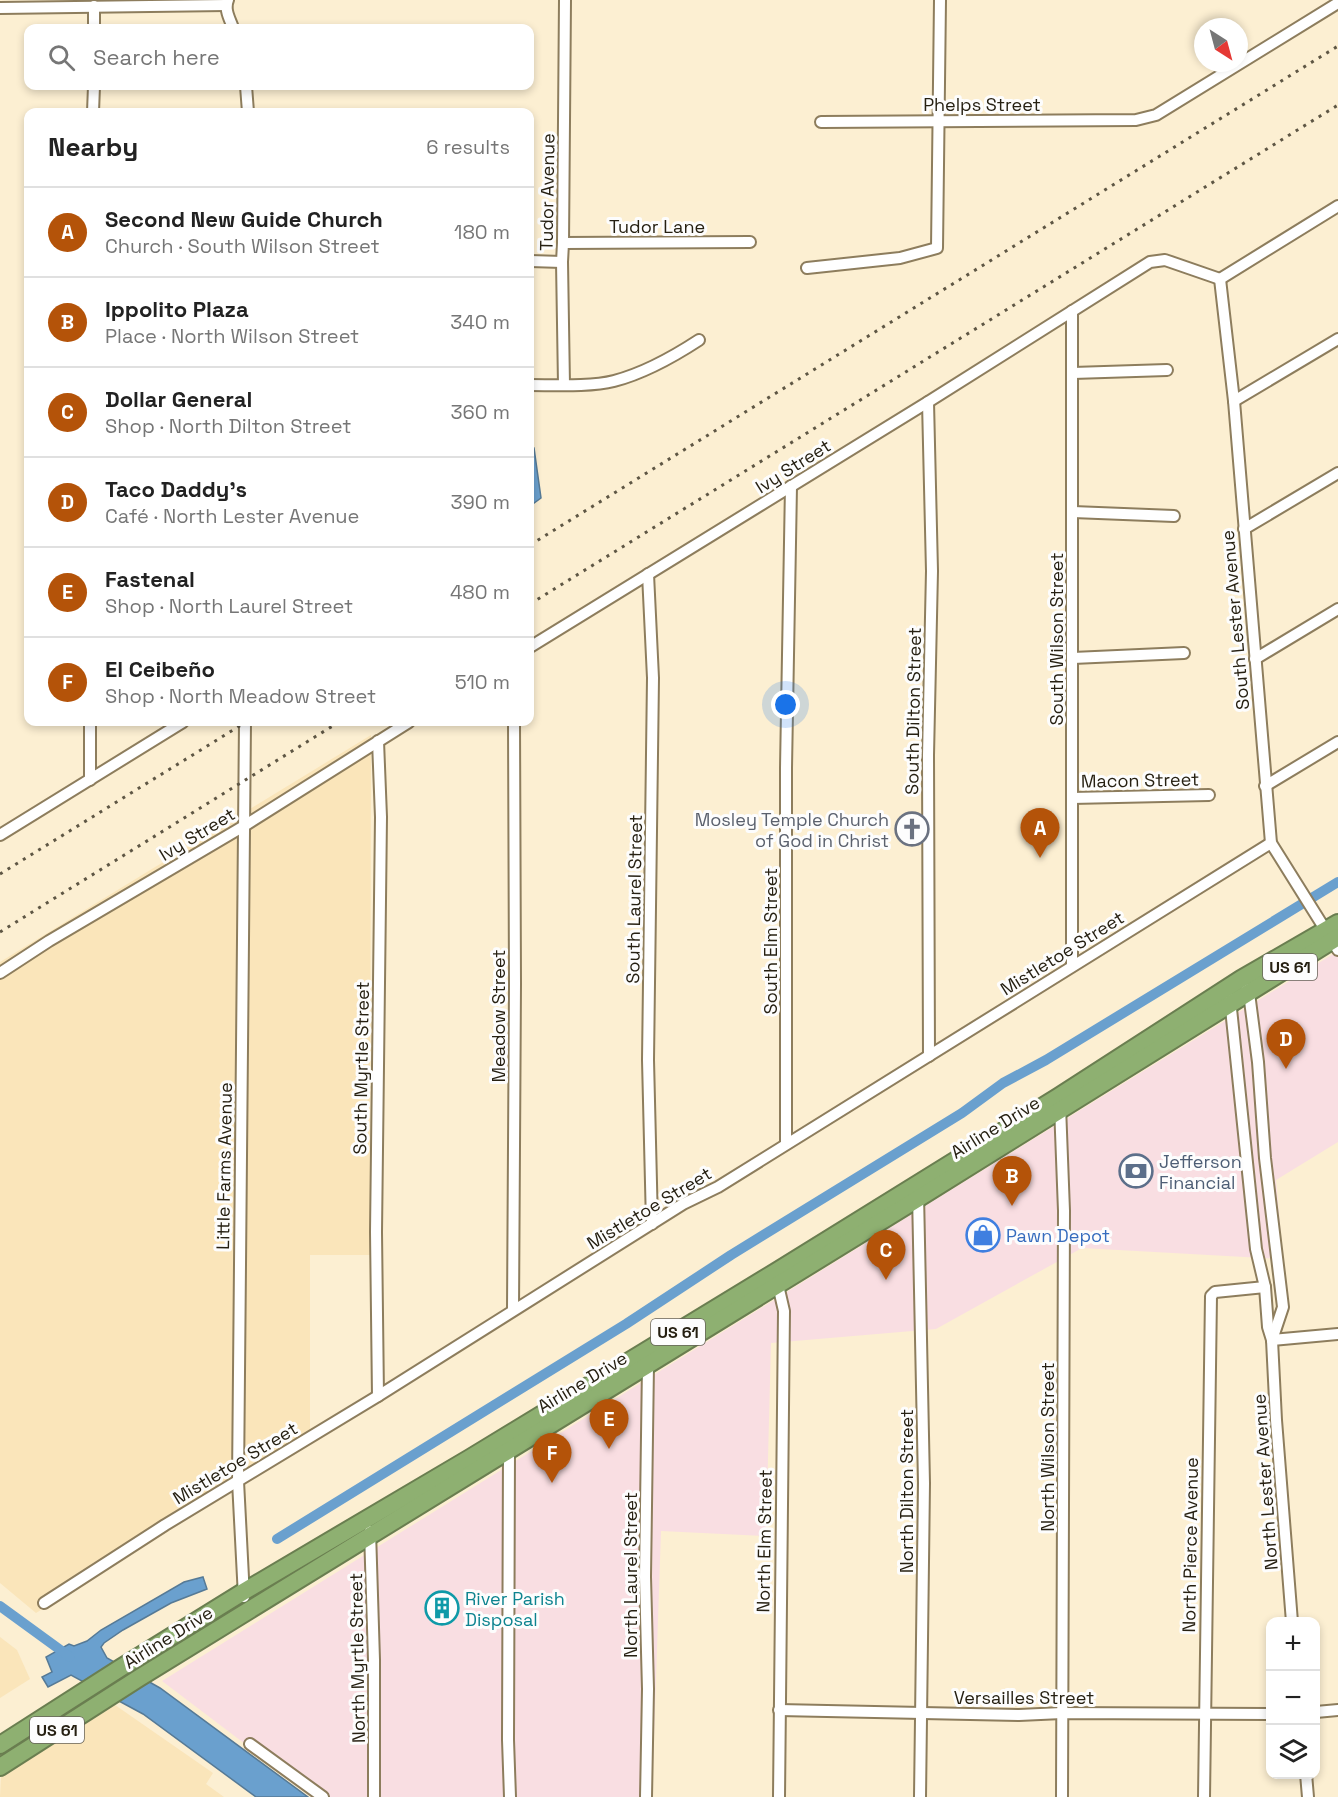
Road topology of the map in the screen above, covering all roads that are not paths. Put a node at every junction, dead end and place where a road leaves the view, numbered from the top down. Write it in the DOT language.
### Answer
graph roads {
  1 [pos="565,0"];
  2 [pos="940,0"];
  3 [pos="227,2"];
  4 [pos="1338,3"];
  5 [pos="94,6"];
  6 [pos="0,8"];
  7 [pos="94,24"];
  8 [pos="232,24"];
  9 [pos="94,90"];
  10 [pos="246,90"];
  11 [pos="93,108"];
  12 [pos="248,108"];
  13 [pos="938,121"];
  14 [pos="821,122"];
  15 [pos="1338,206"];
  16 [pos="750,242"];
  17 [pos="563,243"];
  18 [pos="534,261"];
  19 [pos="562,262"];
  20 [pos="807,268"];
  21 [pos="1220,279"];
  22 [pos="1072,311"];
  23 [pos="1338,339"];
  24 [pos="699,340"];
  25 [pos="1167,370"];
  26 [pos="1073,373"];
  27 [pos="534,385"];
  28 [pos="564,385"];
  29 [pos="1234,401"];
  30 [pos="927,402"];
  31 [pos="1338,473"];
  32 [pos="791,486"];
  33 [pos="1073,512"];
  34 [pos="1174,516"];
  35 [pos="1244,529"];
  36 [pos="648,574"];
  37 [pos="1338,609"];
  38 [pos="534,644"];
  39 [pos="1184,653"];
  40 [pos="1073,658"];
  41 [pos="1255,659"];
  42 [pos="90,726"];
  43 [pos="177,726"];
  44 [pos="245,726"];
  45 [pos="402,726"];
  46 [pos="514,726"];
  47 [pos="378,741"];
  48 [pos="1338,742"];
  49 [pos="90,780"];
  50 [pos="1265,786"];
  51 [pos="1209,795"];
  52 [pos="1072,798"];
  53 [pos="244,826"];
  54 [pos="0,835"];
  55 [pos="1271,843"];
  56 [pos="1332,933"];
  57 [pos="1072,966"];
  58 [pos="0,973"];
  59 [pos="1237,991"];
  60 [pos="929,1056"];
  61 [pos="1240,1094"];
  62 [pos="1261,1094"];
  63 [pos="1059,1103"];
  64 [pos="786,1144"];
  65 [pos="1264,1145"];
  66 [pos="1246,1147"];
  67 [pos="918,1192"];
  68 [pos="652,1224"];
  69 [pos="778,1285"];
  70 [pos="1264,1287"];
  71 [pos="513,1310"];
  72 [pos="1338,1334"];
  73 [pos="1272,1340"];
  74 [pos="644,1359"];
  75 [pos="378,1396"];
  76 [pos="506,1444"];
  77 [pos="238,1481"];
  78 [pos="369,1527"];
  79 [pos="243,1592"];
  80 [pos="44,1603"];
  81 [pos="248,1611"];
  82 [pos="1292,1617"];
  83 [pos="779,1710"];
  84 [pos="1338,1710"];
  85 [pos="1320,1712"];
  86 [pos="920,1713"];
  87 [pos="1062,1713"];
  88 [pos="1205,1714"];
  89 [pos="1266,1714"];
  90 [pos="250,1744"];
  91 [pos="0,1745"];
  92 [pos="1,1767"];
  93 [pos="1306,1779"];
  94 [pos="323,1797"];
  95 [pos="374,1797"];
  96 [pos="510,1797"];
  97 [pos="646,1797"];
  98 [pos="779,1797"];
  99 [pos="920,1797"];
  100 [pos="1062,1797"];
  101 [pos="1204,1797"];
  102 [pos="1308,1797"];
  1 -- 17 [label="street, Tudor Avenue"];
  2 -- 13 [label="street"];
  3 -- 5 [label="street"];
  3 -- 8 [label="street"];
  4 -- 13 [label="street, Phelps Street"];
  5 -- 6 [label="street"];
  5 -- 7 [label="street"];
  9 -- 11 [label="street"];
  10 -- 12 [label="street"];
  13 -- 14 [label="street, Phelps Street"];
  13 -- 20 [label="street"];
  15 -- 21 [label="street"];
  16 -- 17 [label="street, Tudor Lane"];
  17 -- 19 [label="street, Tudor Avenue"];
  18 -- 19 [label="street"];
  19 -- 28 [label="street, Tudor Avenue"];
  21 -- 22 [label="street, Ivy Street"];
  21 -- 29 [label="street, South Lester Avenue"];
  22 -- 26 [label="street, South Wilson Street"];
  22 -- 30 [label="street, Ivy Street"];
  23 -- 29 [label="street"];
  24 -- 28 [label="street"];
  25 -- 26 [label="street"];
  26 -- 33 [label="street, South Wilson Street"];
  27 -- 28 [label="street"];
  29 -- 35 [label="street, South Lester Avenue"];
  30 -- 32 [label="street, Ivy Street"];
  30 -- 60 [label="street, South Dilton Street"];
  31 -- 35 [label="street"];
  32 -- 36 [label="street, Ivy Street"];
  32 -- 64 [label="street, South Elm Street"];
  33 -- 34 [label="street"];
  33 -- 40 [label="street, South Wilson Street"];
  35 -- 41 [label="street, South Lester Avenue"];
  36 -- 38 [label="street, Ivy Street"];
  36 -- 68 [label="street, South Laurel Street"];
  37 -- 41 [label="street"];
  39 -- 40 [label="street"];
  40 -- 52 [label="street, South Wilson Street"];
  41 -- 50 [label="street, South Lester Avenue"];
  42 -- 49 [label="street"];
  43 -- 49 [label="street"];
  44 -- 53 [label="street, Little Farms Avenue"];
  45 -- 47 [label="street, Ivy Street"];
  46 -- 71 [label="street, Meadow Street"];
  47 -- 53 [label="street, Ivy Street"];
  47 -- 75 [label="street, South Myrtle Street"];
  48 -- 50 [label="street"];
  49 -- 54 [label="street"];
  50 -- 55 [label="street, South Lester Avenue"];
  51 -- 52 [label="street, Macon Street"];
  52 -- 57 [label="street, South Wilson Street"];
  53 -- 58 [label="street, Ivy Street"];
  53 -- 77 [label="street, Little Farms Avenue"];
  55 -- 56 [label="street, South Lester Avenue"];
  55 -- 57 [label="street, Mistletoe Street"];
  56 -- 59 [label="highway, Airline Drive / US 61"];
  57 -- 60 [label="street, Mistletoe Street"];
  59 -- 61 [label="street, North Lester Avenue"];
  59 -- 62 [label="street, North Lester Avenue"];
  59 -- 63 [label="highway, Airline Drive / US 61"];
  60 -- 64 [label="street, Mistletoe Street"];
  61 -- 62 [label="street"];
  61 -- 66 [label="street, North Lester Avenue"];
  62 -- 65 [label="street, North Lester Avenue"];
  63 -- 67 [label="highway, Airline Drive / US 61"];
  63 -- 87 [label="street, North Wilson Street"];
  64 -- 68 [label="street, Mistletoe Street"];
  65 -- 66 [label="street"];
  65 -- 73 [label="street, North Lester Avenue"];
  66 -- 70 [label="street, North Lester Avenue"];
  67 -- 69 [label="highway, Airline Drive / US 61"];
  67 -- 74 [label="highway, Airline Drive / US 61"];
  67 -- 86 [label="street, North Dilton Street"];
  68 -- 71 [label="street, Mistletoe Street"];
  69 -- 74 [label="highway, Airline Drive / US 61"];
  69 -- 83 [label="street, North Elm Street"];
  70 -- 73 [label="street, North Lester Avenue"];
  70 -- 88 [label="street, North Pierce Avenue"];
  71 -- 75 [label="street, Mistletoe Street"];
  72 -- 73 [label="street"];
  73 -- 82 [label="street, North Lester Avenue"];
  74 -- 76 [label="highway, Airline Drive / US 61"];
  74 -- 97 [label="street, North Laurel Street"];
  75 -- 77 [label="street, Mistletoe Street"];
  76 -- 78 [label="highway, Airline Drive / US 61"];
  76 -- 96 [label="street"];
  77 -- 79 [label="street, Little Farms Avenue"];
  77 -- 80 [label="street, Mistletoe Street"];
  78 -- 79 [label="highway, Airline Drive / US 61"];
  78 -- 81 [label="highway, Airline Drive / US 61"];
  78 -- 95 [label="street, North Myrtle Street"];
  79 -- 81 [label="street, Little Farms Avenue"];
  79 -- 91 [label="highway, Airline Drive / US 61"];
  81 -- 92 [label="highway, Airline Drive / US 61"];
  83 -- 86 [label="street, Versailles Street"];
  83 -- 98 [label="street, North Elm Street"];
  84 -- 85 [label="street"];
  86 -- 87 [label="street, Versailles Street"];
  86 -- 99 [label="street, North Dilton Street"];
  87 -- 88 [label="street, Versailles Street"];
  87 -- 100 [label="street, North Wilson Street"];
  88 -- 89 [label="street, Versailles Street"];
  88 -- 101 [label="street, North Pierce Avenue"];
  90 -- 94 [label="street"];
  93 -- 102 [label="street"];
}
